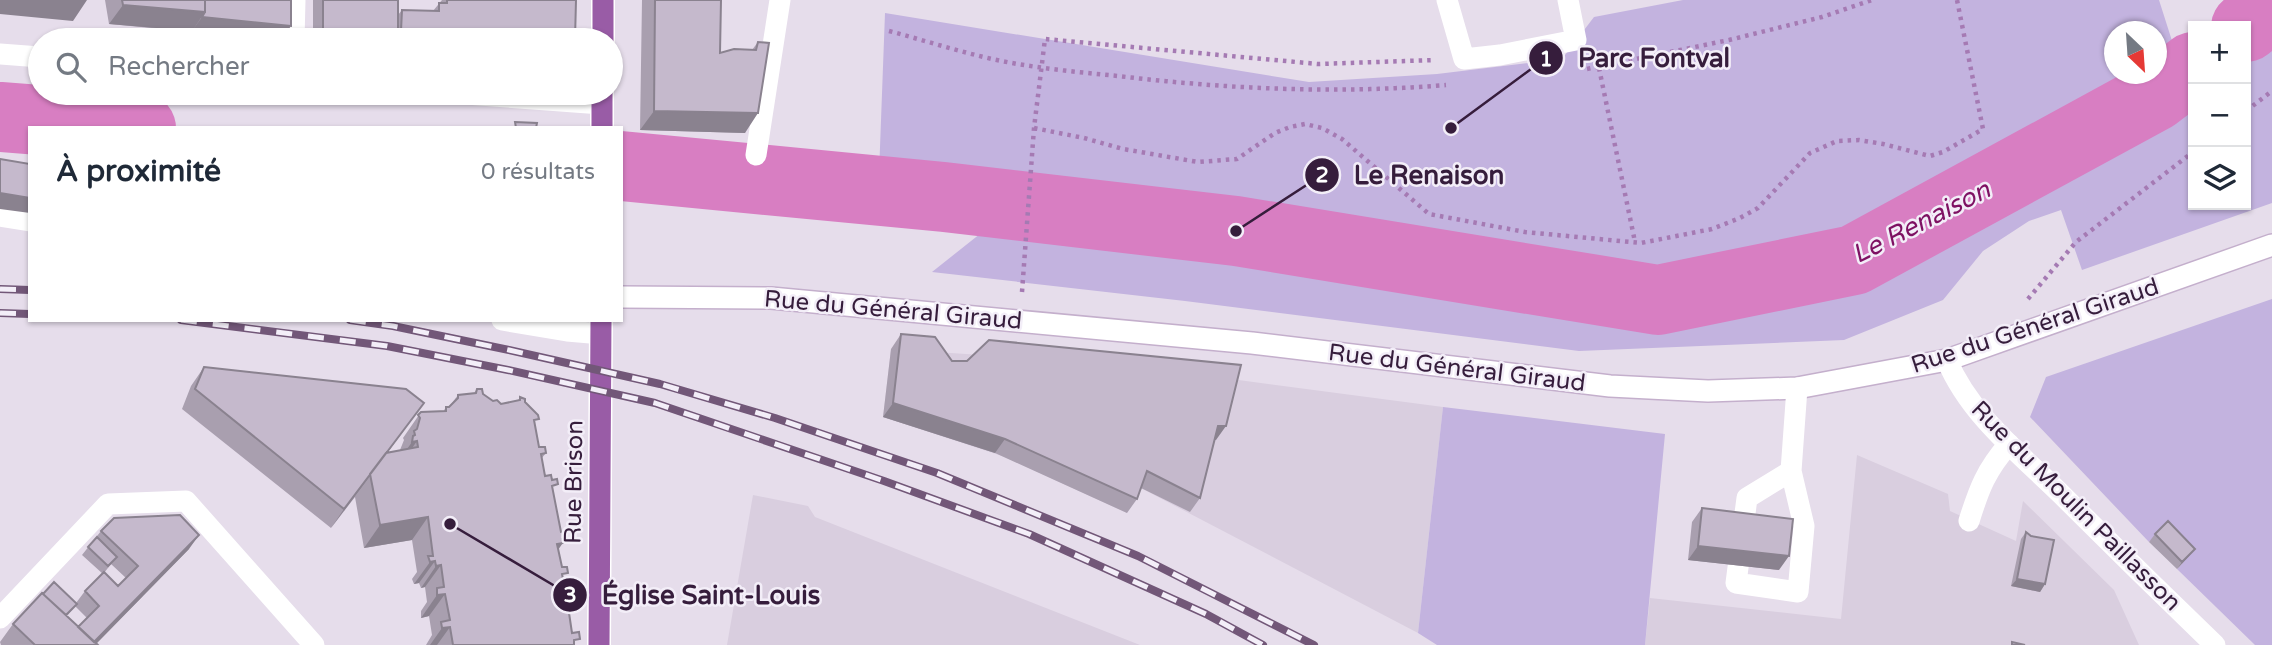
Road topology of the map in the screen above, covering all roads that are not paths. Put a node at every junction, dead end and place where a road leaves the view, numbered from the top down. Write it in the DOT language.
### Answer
graph roads {
  1 [pos="295,0"];
  2 [pos="603,0"];
  3 [pos="780,0"];
  4 [pos="1447,0"];
  5 [pos="1568,0"];
  6 [pos="294,28"];
  7 [pos="603,28"];
  8 [pos="0,54"];
  9 [pos="28,56"];
  10 [pos="602,105"];
  11 [pos="602,126"];
  12 [pos="756,155"];
  13 [pos="0,216"];
  14 [pos="28,221"];
  15 [pos="2272,245"];
  16 [pos="623,297"];
  17 [pos="514,322"];
  18 [pos="602,327"];
  19 [pos="1947,360"];
  20 [pos="1797,388"];
  21 [pos="2009,444"];
  22 [pos="1791,471"];
  23 [pos="1969,521"];
  24 [pos="0,618"];
  25 [pos="314,645"];
  26 [pos="599,645"];
  27 [pos="2214,645"];
  1 -- 6 [label="street"];
  2 -- 7 [label="main road"];
  3 -- 12 [label="street"];
  4 -- 5 [label="street"];
  8 -- 9 [label="street"];
  10 -- 11 [label="main road"];
  13 -- 14 [label="street"];
  15 -- 19 [label="street, Rue du Général Giraud"];
  16 -- 20 [label="street, Rue du Général Giraud"];
  17 -- 18 [label="street"];
  18 -- 26 [label="main road, Rue Brison"];
  19 -- 20 [label="street, Rue du Général Giraud"];
  19 -- 21 [label="street, Rue du Moulin Paillasson"];
  20 -- 22 [label="street"];
  21 -- 23 [label="street"];
  21 -- 27 [label="street, Rue du Moulin Paillasson"];
  22 -- 22 [label="street"];
  24 -- 25 [label="street"];
}
